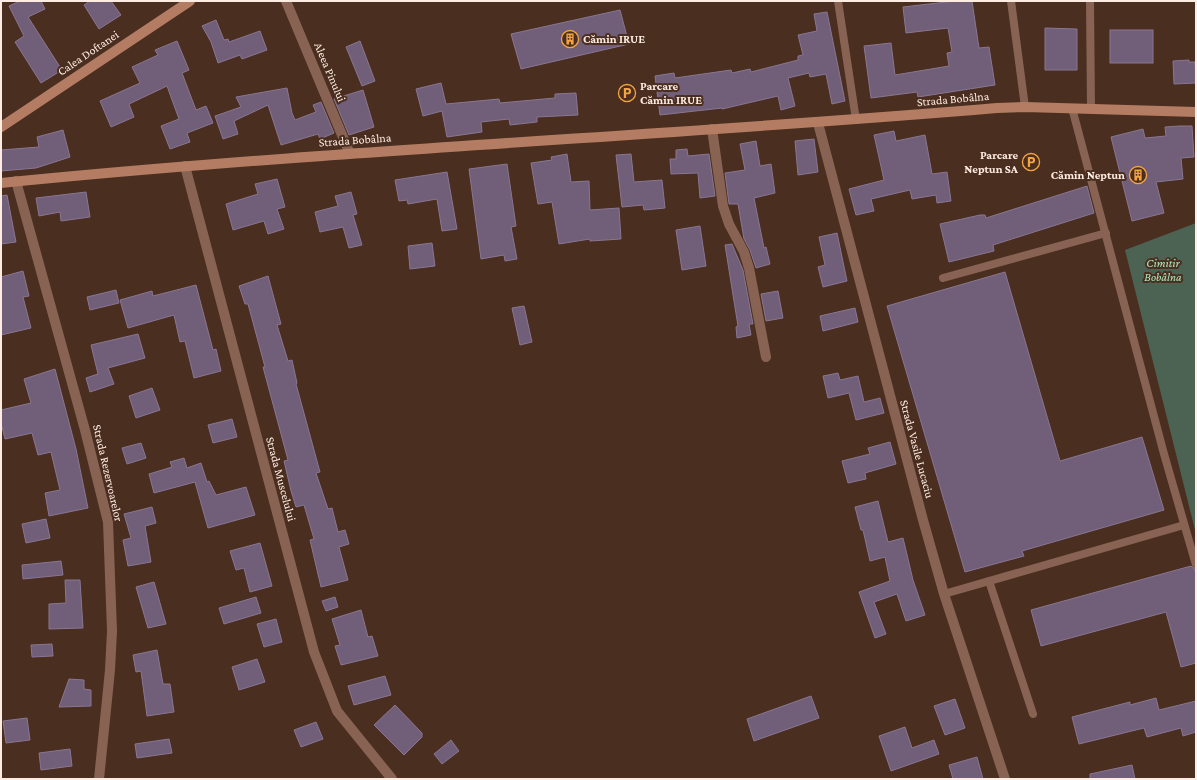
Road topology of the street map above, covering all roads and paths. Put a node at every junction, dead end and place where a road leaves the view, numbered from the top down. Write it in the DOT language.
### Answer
graph roads {
  1 [pos="190,1"];
  2 [pos="286,1"];
  3 [pos="838,1"];
  4 [pos="1011,1"];
  5 [pos="1090,1"];
  6 [pos="1025,107"];
  7 [pos="1072,108"];
  8 [pos="1091,109"];
  9 [pos="1196,112"];
  10 [pos="856,120"];
  11 [pos="818,123"];
  12 [pos="1,126"];
  13 [pos="712,130"];
  14 [pos="350,154"];
  15 [pos="185,166"];
  16 [pos="16,181"];
  17 [pos="1,183"];
  18 [pos="1106,233"];
  19 [pos="944,278"];
  20 [pos="766,357"];
  21 [pos="1184,525"];
  22 [pos="1196,566"];
  23 [pos="989,581"];
  24 [pos="944,594"];
  25 [pos="1032,714"];
  26 [pos="99,779"];
  27 [pos="392,779"];
  28 [pos="1005,779"];
  1 -- 12 [label="main road, Calea Doftanei"];
  2 -- 14 [label="street, Aleea Pinului"];
  3 -- 10 [label="lane"];
  4 -- 6 [label="lane"];
  5 -- 8 [label="lane"];
  6 -- 7 [label="main road, Strada Bobâlna"];
  6 -- 10 [label="main road, Strada Bobâlna"];
  7 -- 8 [label="main road, Strada Bobâlna"];
  7 -- 18 [label="lane"];
  8 -- 9 [label="main road, Strada Bobâlna"];
  10 -- 11 [label="main road, Strada Bobâlna"];
  11 -- 13 [label="main road, Strada Bobâlna"];
  11 -- 24 [label="street, Strada Vasile Lucaciu"];
  13 -- 14 [label="main road, Strada Bobâlna"];
  13 -- 20 [label="street"];
  14 -- 15 [label="main road, Strada Bobâlna"];
  15 -- 16 [label="main road, Strada Bobâlna"];
  15 -- 27 [label="street, Strada Muscelului"];
  16 -- 17 [label="main road, Strada Bobâlna"];
  16 -- 26 [label="street, Strada Rezervoarelor"];
  18 -- 19 [label="lane"];
  18 -- 21 [label="lane"];
  21 -- 22 [label="lane"];
  21 -- 23 [label="lane"];
  23 -- 24 [label="lane"];
  23 -- 25 [label="lane"];
  24 -- 28 [label="street, Strada Vasile Lucaciu"];
}
